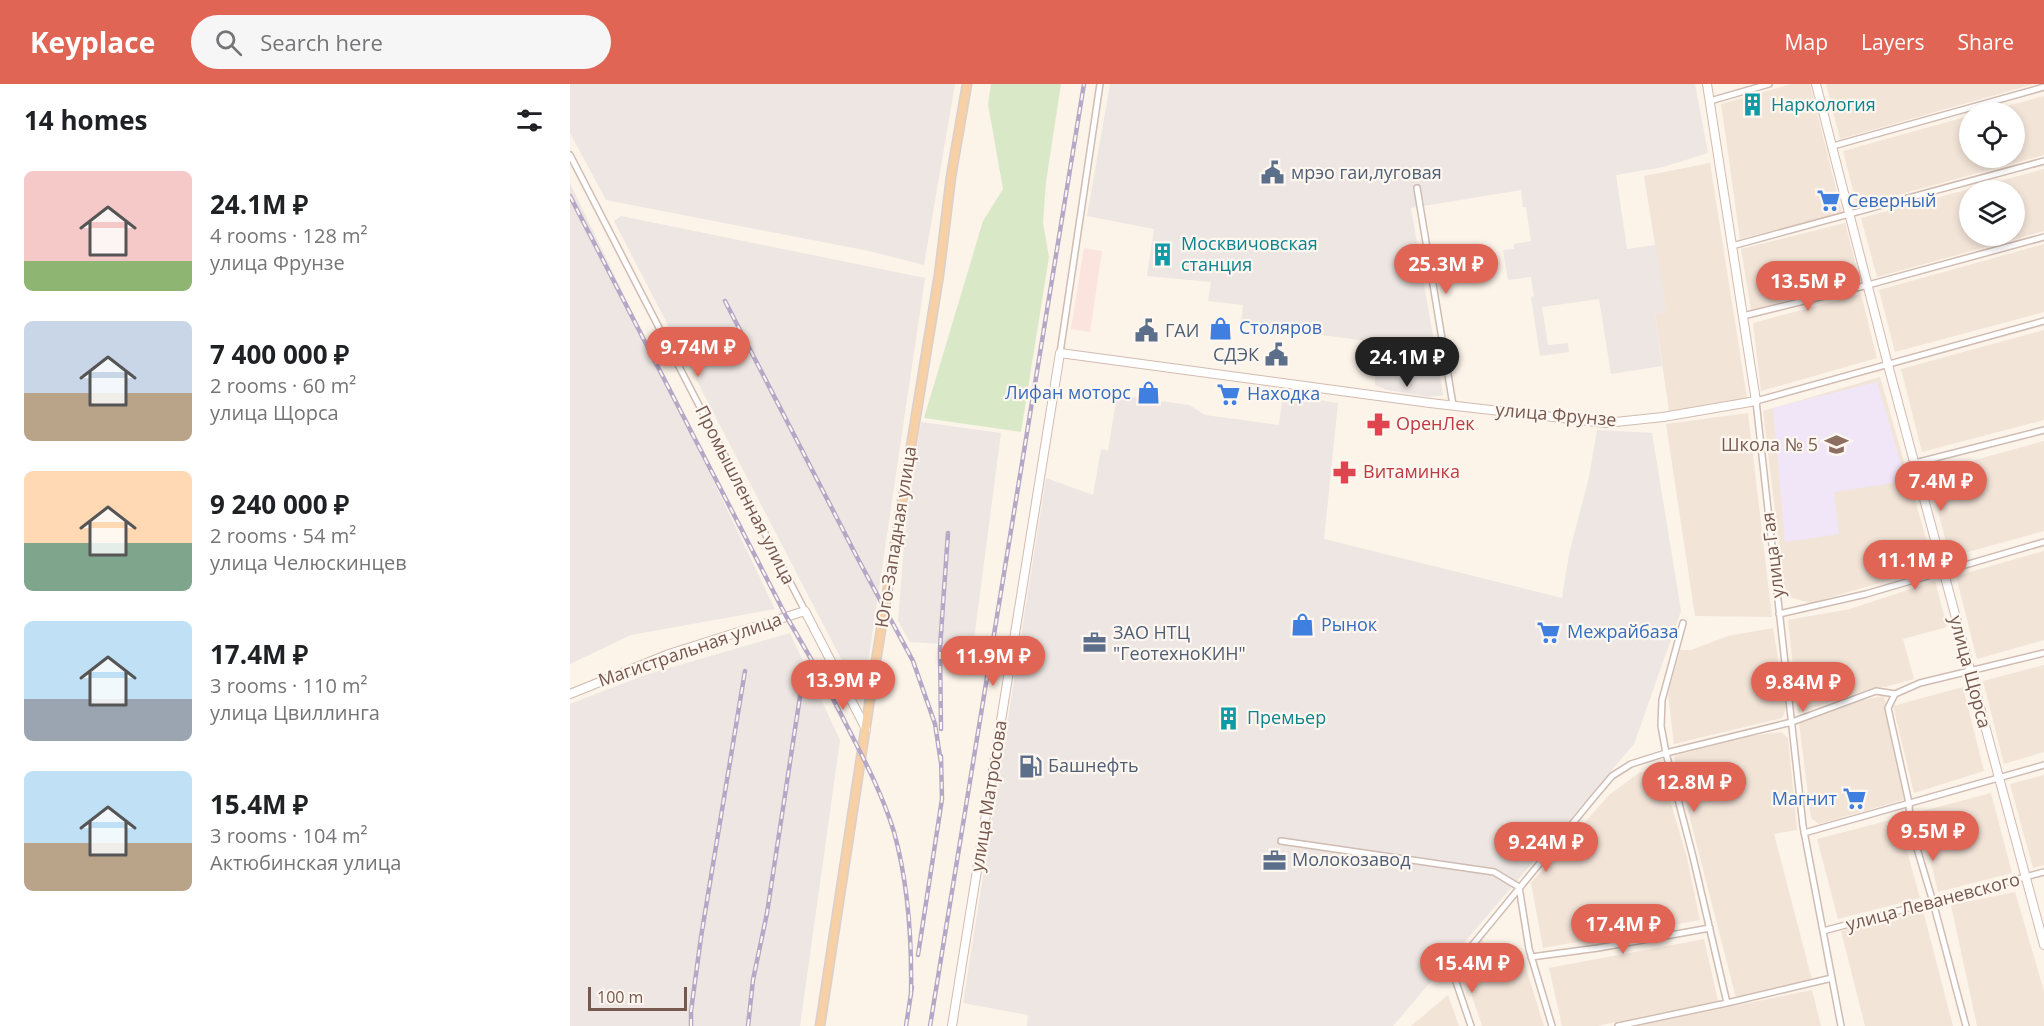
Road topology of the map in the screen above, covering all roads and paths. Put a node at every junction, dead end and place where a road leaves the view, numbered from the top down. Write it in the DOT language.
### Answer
graph roads {
  1 [pos="967,84"];
  2 [pos="1100,84"];
  3 [pos="1707,84"];
  4 [pos="1769,84"];
  5 [pos="1816,84"];
  6 [pos="2044,87"];
  7 [pos="1710,101"];
  8 [pos="1833,146"];
  9 [pos="570,155"];
  10 [pos="2044,161"];
  11 [pos="1417,188"];
  12 [pos="1850,215"];
  13 [pos="2044,237"];
  14 [pos="1732,246"];
  15 [pos="1868,285"];
  16 [pos="1743,316"];
  17 [pos="2044,321"];
  18 [pos="1060,353"];
  19 [pos="1888,365"];
  20 [pos="1756,401"];
  21 [pos="1453,405"];
  22 [pos="2044,430"];
  23 [pos="1915,464"];
  24 [pos="2044,542"];
  25 [pos="1944,570"];
  26 [pos="805,611"];
  27 [pos="1779,614"];
  28 [pos="1683,623"];
  29 [pos="2044,653"];
  30 [pos="1970,671"];
  31 [pos="873,678"];
  32 [pos="843,682"];
  33 [pos="570,694"];
  34 [pos="1896,694"];
  35 [pos="1792,722"];
  36 [pos="866,729"];
  37 [pos="1666,753"];
  38 [pos="2044,765"];
  39 [pos="1998,778"];
  40 [pos="1909,803"];
  41 [pos="1804,833"];
  42 [pos="1281,842"];
  43 [pos="2044,873"];
  44 [pos="2025,878"];
  45 [pos="1520,887"];
  46 [pos="1933,902"];
  47 [pos="1710,928"];
  48 [pos="1823,931"];
  49 [pos="2044,945"];
  50 [pos="1532,957"];
  51 [pos="1832,978"];
  52 [pos="1727,1003"];
  53 [pos="820,1026"];
  54 [pos="952,1026"];
  55 [pos="1471,1026"];
  56 [pos="1552,1026"];
  57 [pos="1618,1026"];
  58 [pos="1841,1026"];
  59 [pos="1966,1026"];
  1 -- 31 [label="main road, Юго-Западная улица"];
  2 -- 18 [label="street"];
  3 -- 7 [label="street, улица Гая"];
  4 -- 7 [label="street"];
  5 -- 8 [label="street, улица Щорса"];
  6 -- 8 [label="street"];
  7 -- 14 [label="street, улица Гая"];
  8 -- 12 [label="street, улица Щорса"];
  9 -- 26 [label="street, Промышленная улица"];
  10 -- 12 [label="street"];
  11 -- 21 [label="street"];
  12 -- 14 [label="street"];
  12 -- 15 [label="street, улица Щорса"];
  13 -- 15 [label="street"];
  14 -- 16 [label="street, улица Гая"];
  15 -- 16 [label="street"];
  15 -- 19 [label="street, улица Щорса"];
  16 -- 20 [label="street, улица Гая"];
  17 -- 19 [label="street, улица Фрунзе"];
  18 -- 21 [label="street, улица Фрунзе"];
  18 -- 54 [label="street, улица Матросова"];
  19 -- 20 [label="street, улица Фрунзе"];
  19 -- 23 [label="street, улица Щорса"];
  20 -- 21 [label="street, улица Фрунзе"];
  20 -- 27 [label="street, улица Гая"];
  22 -- 23 [label="street"];
  23 -- 25 [label="street, улица Щорса"];
  24 -- 25 [label="street"];
  25 -- 27 [label="street"];
  25 -- 30 [label="street, улица Щорса"];
  26 -- 32 [label="street, Магистральная улица"];
  26 -- 33 [label="street, Магистральная улица"];
  27 -- 35 [label="street, улица Гая"];
  28 -- 37 [label="street"];
  29 -- 30 [label="street"];
  30 -- 34 [label="street"];
  30 -- 39 [label="street, улица Щорса"];
  31 -- 32 [label="street"];
  31 -- 36 [label="main road, Юго-Западная улица"];
  32 -- 36 [label="street, Магистральная улица"];
  34 -- 35 [label="street"];
  34 -- 40 [label="street"];
  35 -- 37 [label="street"];
  35 -- 41 [label="street, улица Гая"];
  36 -- 53 [label="main road, Юго-Западная улица"];
  37 -- 45 [label="street"];
  37 -- 47 [label="street"];
  38 -- 39 [label="street"];
  39 -- 40 [label="street"];
  39 -- 44 [label="street, улица Щорса"];
  40 -- 41 [label="street"];
  40 -- 46 [label="street"];
  41 -- 48 [label="street, улица Гая"];
  42 -- 45 [label="street"];
  43 -- 44 [label="street, улица Леваневского"];
  44 -- 46 [label="street, улица Леваневского"];
  44 -- 49 [label="street, улица Щорса"];
  45 -- 50 [label="street"];
  45 -- 55 [label="street"];
  46 -- 48 [label="street, улица Леваневского"];
  46 -- 59 [label="street"];
  47 -- 50 [label="street"];
  47 -- 52 [label="street"];
  48 -- 51 [label="street, улица Гая"];
  50 -- 56 [label="street"];
  51 -- 52 [label="street"];
  51 -- 58 [label="street, улица Гая"];
  52 -- 57 [label="street"];
}
